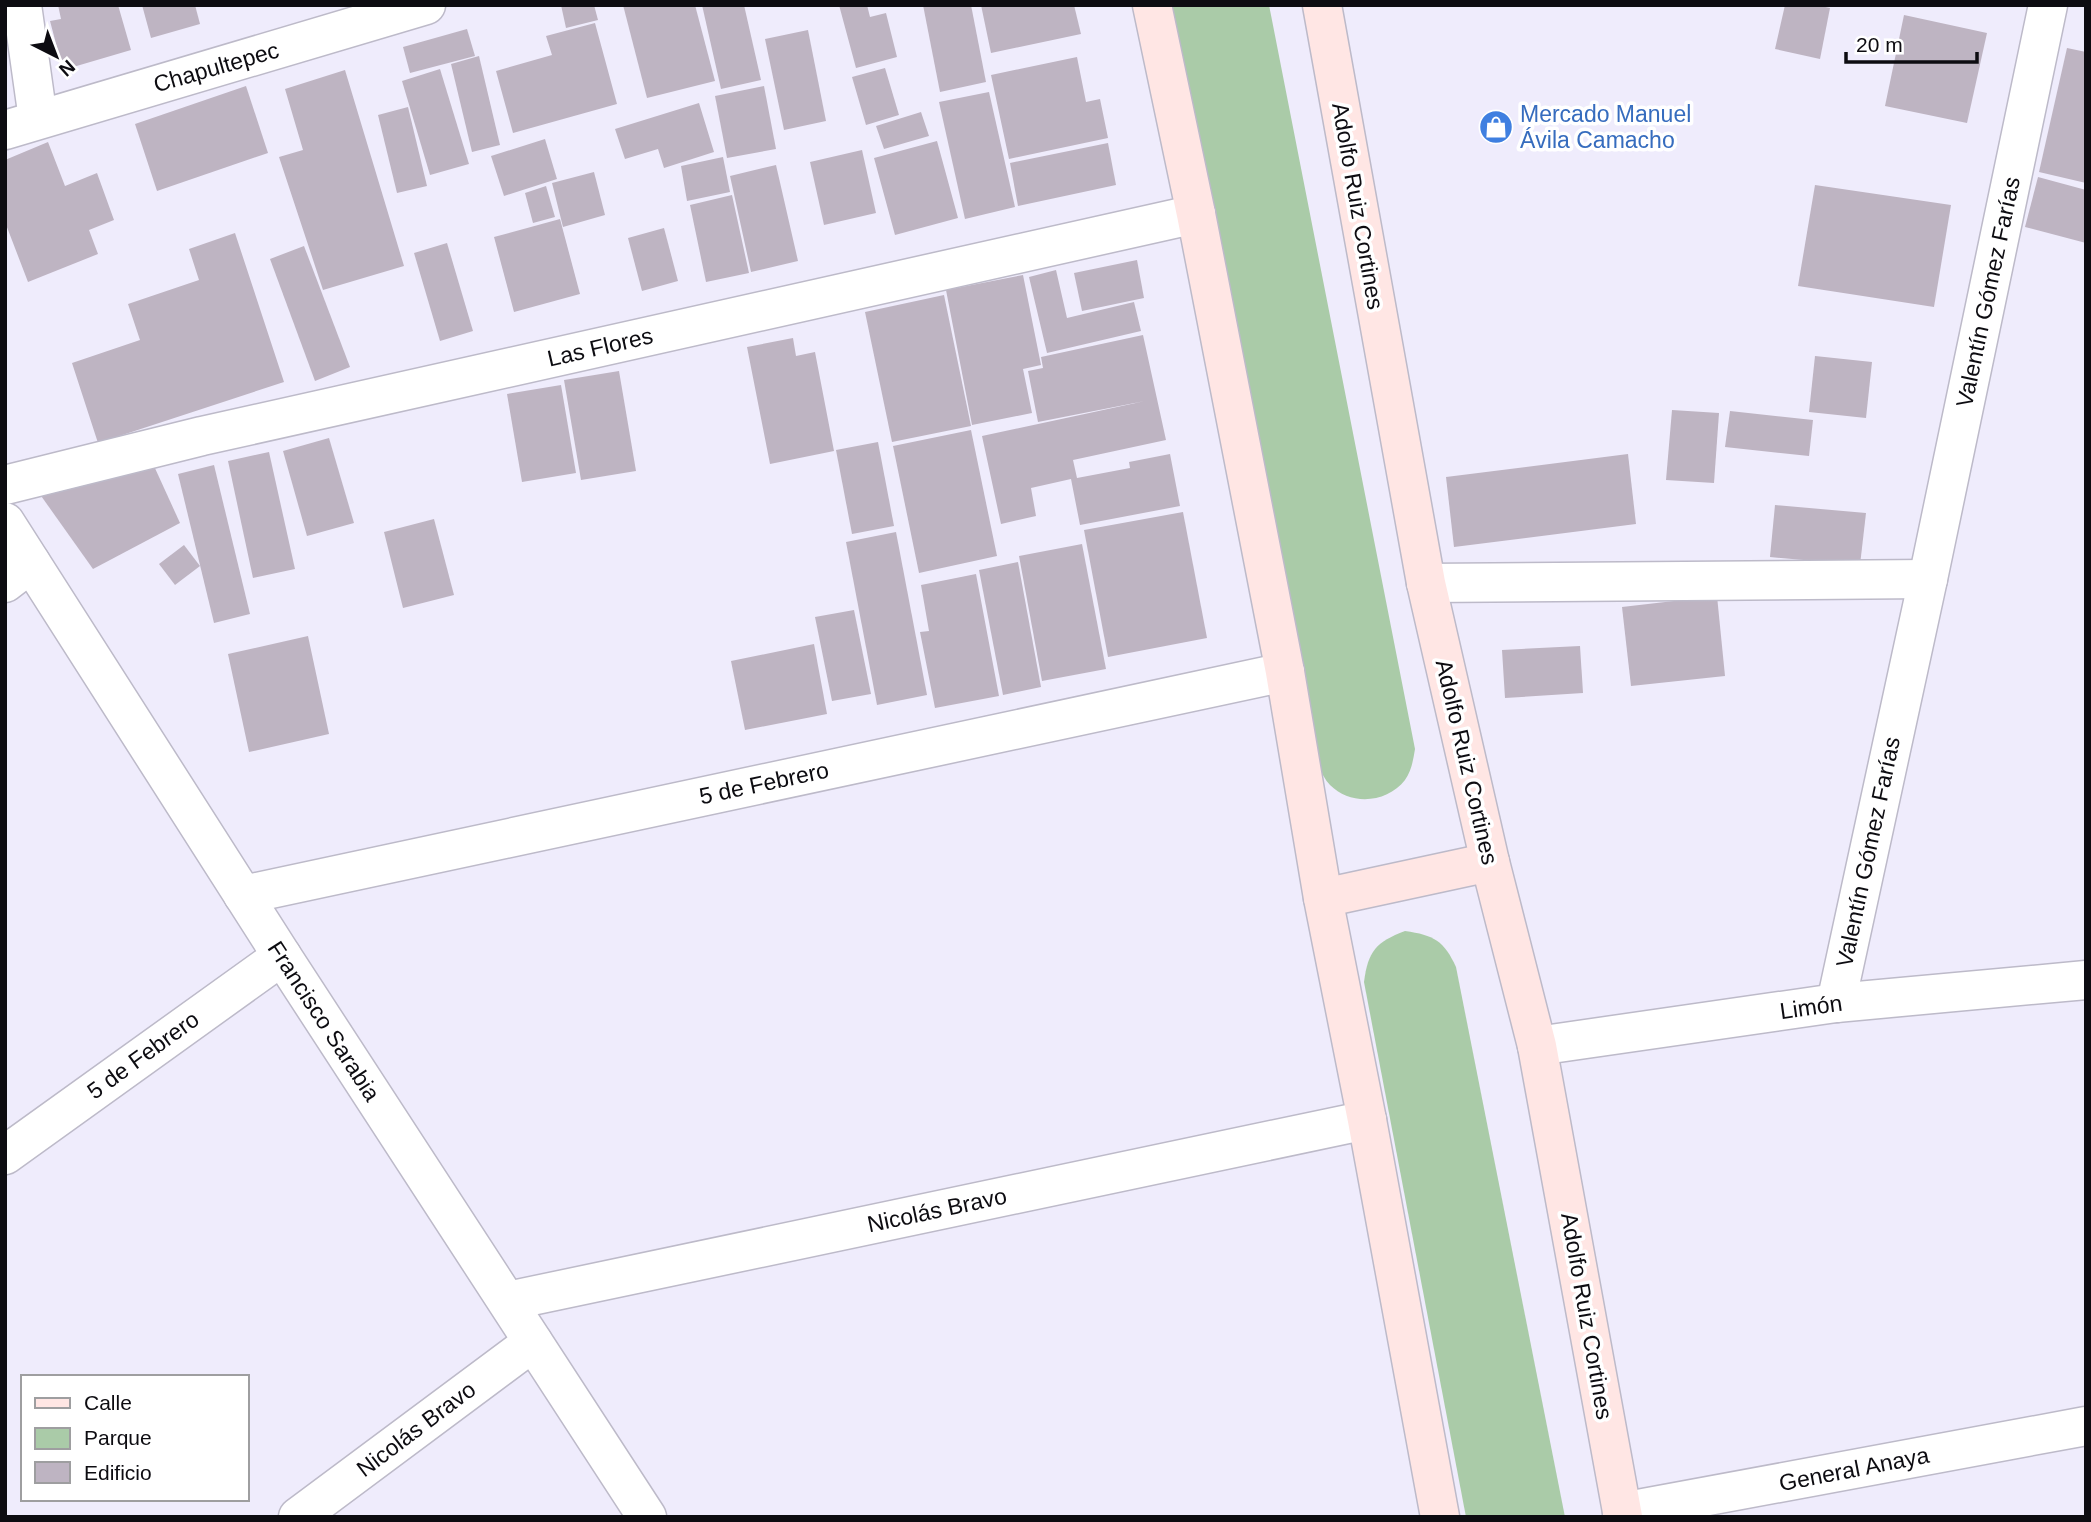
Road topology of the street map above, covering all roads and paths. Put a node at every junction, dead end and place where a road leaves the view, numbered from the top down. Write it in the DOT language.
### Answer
graph roads {
  1 [pos="22,5"];
  2 [pos="426,5"];
  3 [pos="1152,5"];
  4 [pos="1322,5"];
  5 [pos="2048,5"];
  6 [pos="22,125"];
  7 [pos="1196,214"];
  8 [pos="5,485"];
  9 [pos="5,522"];
  10 [pos="18,573"];
  11 [pos="1928,579"];
  12 [pos="1426,583"];
  13 [pos="1285,672"];
  14 [pos="1490,862"];
  15 [pos="243,895"];
  16 [pos="1322,898"];
  17 [pos="282,956"];
  18 [pos="2086,980"];
  19 [pos="1836,1003"];
  20 [pos="1537,1046"];
  21 [pos="1367,1120"];
  22 [pos="5,1155"];
  23 [pos="508,1301"];
  24 [pos="533,1342"];
  25 [pos="2086,1426"];
  26 [pos="1623,1515"];
  27 [pos="298,1517"];
  28 [pos="647,1517"];
  29 [pos="1440,1517"];
  1 -- 6 [label="street"];
  2 -- 6 [label="street, Chapultepec"];
  3 -- 7 [label="main road"];
  4 -- 12 [label="main road, Adolfo Ruiz Cortines"];
  5 -- 11 [label="street, Valentín Gómez Farías"];
  7 -- 8 [label="street, Las Flores"];
  7 -- 13 [label="main road"];
  9 -- 10 [label="street, Francisco Sarabia"];
  10 -- 15 [label="street, Francisco Sarabia"];
  11 -- 12 [label="street"];
  11 -- 19 [label="street, Valentín Gómez Farías"];
  12 -- 14 [label="main road, Adolfo Ruiz Cortines"];
  13 -- 15 [label="street, 5 de Febrero"];
  13 -- 16 [label="main road"];
  14 -- 16 [label="main road"];
  14 -- 20 [label="main road, Adolfo Ruiz Cortines"];
  15 -- 17 [label="street, Francisco Sarabia"];
  16 -- 21 [label="main road"];
  17 -- 22 [label="street, 5 de Febrero"];
  17 -- 23 [label="street, Francisco Sarabia"];
  18 -- 19 [label="street, Limón"];
  19 -- 20 [label="street, Limón"];
  20 -- 26 [label="main road, Adolfo Ruiz Cortines"];
  21 -- 23 [label="street, Nicolás Bravo"];
  21 -- 29 [label="main road"];
  23 -- 24 [label="street, Francisco Sarabia"];
  24 -- 27 [label="street, Nicolás Bravo"];
  24 -- 28 [label="street, Francisco Sarabia"];
  25 -- 26 [label="street, General Anaya"];
}
